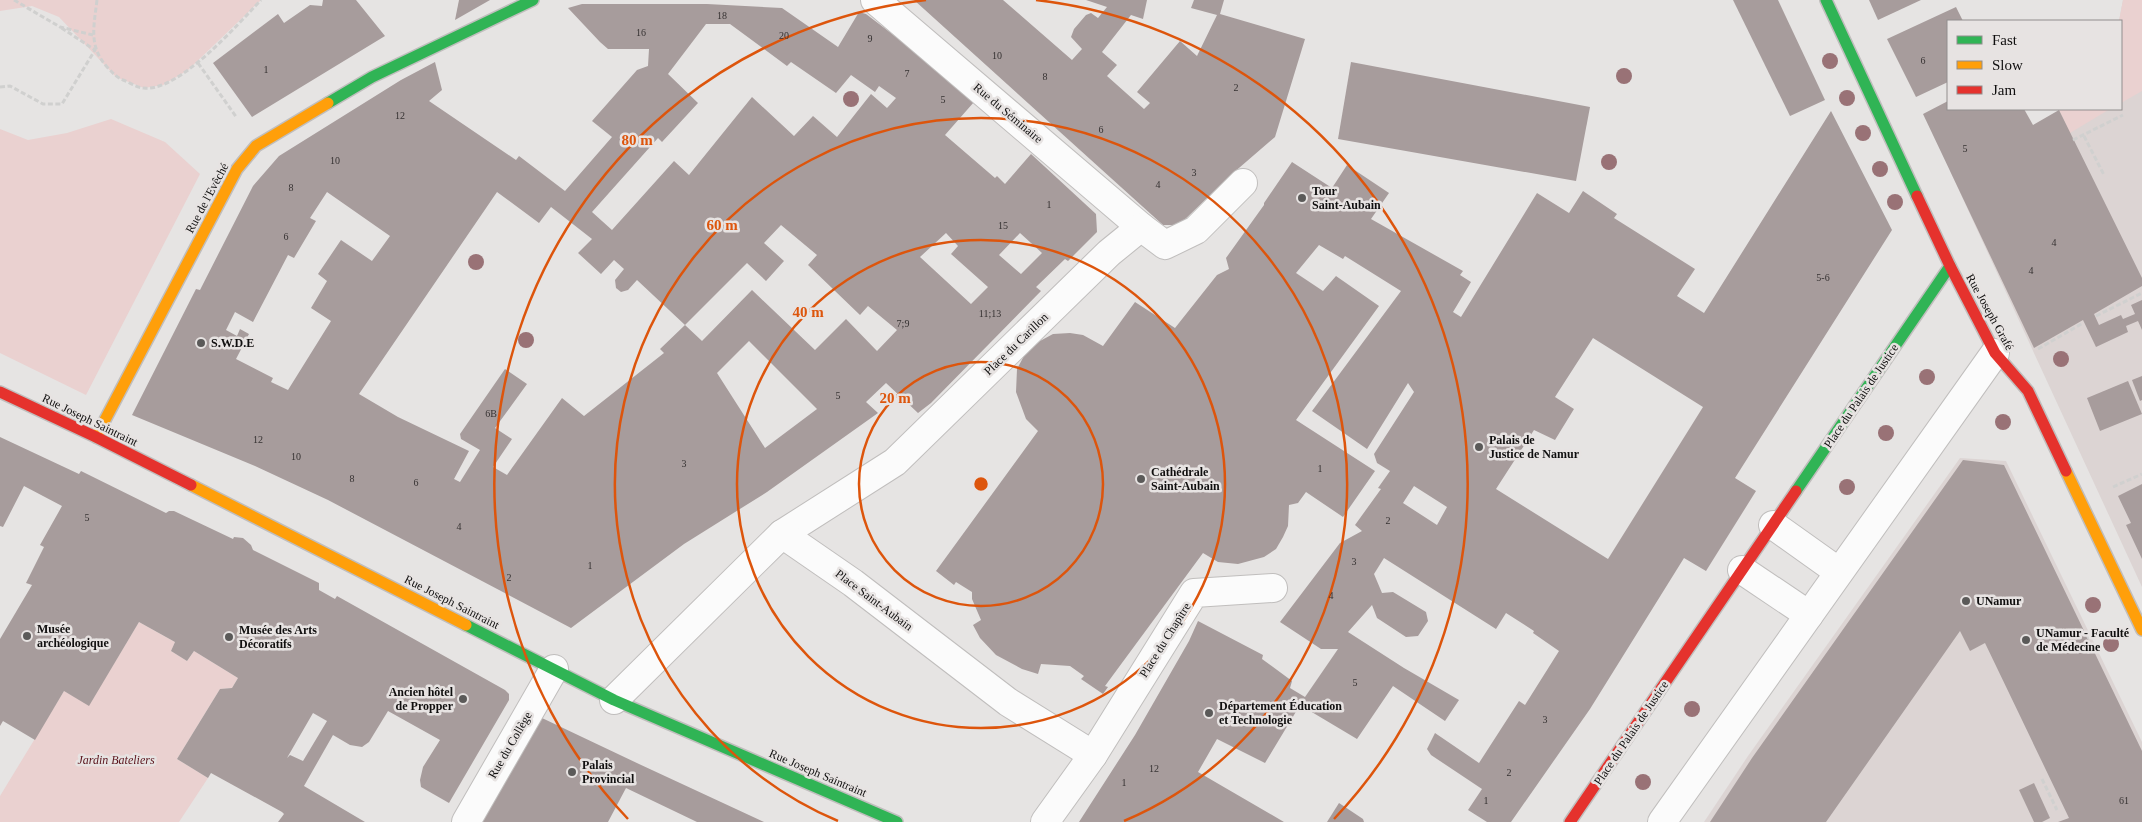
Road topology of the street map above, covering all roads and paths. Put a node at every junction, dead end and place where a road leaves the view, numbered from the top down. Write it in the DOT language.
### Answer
graph roads {
  1 [pos="14,0"];
  2 [pos="97,0"];
  3 [pos="261,0"];
  4 [pos="533,0"];
  5 [pos="875,0"];
  6 [pos="1826,0"];
  7 [pos="60,27"];
  8 [pos="93,35"];
  9 [pos="95,50"];
  10 [pos="198,63"];
  11 [pos="0,87"];
  12 [pos="2123,115"];
  13 [pos="2084,135"];
  14 [pos="2073,140"];
  15 [pos="256,146"];
  16 [pos="2104,175"];
  17 [pos="1244,183"];
  18 [pos="1141,226"];
  19 [pos="1950,266"];
  20 [pos="2142,292"];
  21 [pos="2096,316"];
  22 [pos="2083,323"];
  23 [pos="2001,360"];
  24 [pos="0,392"];
  25 [pos="96,437"];
  26 [pos="1773,525"];
  27 [pos="782,534"];
  28 [pos="1742,570"];
  29 [pos="1839,572"];
  30 [pos="1273,588"];
  31 [pos="1809,615"];
  32 [pos="2142,630"];
  33 [pos="554,669"];
  34 [pos="614,700"];
  35 [pos="1093,754"];
  36 [pos="2042,779"];
  37 [pos="2057,810"];
  38 [pos="466,822"];
  39 [pos="897,822"];
  40 [pos="1045,822"];
  41 [pos="1570,822"];
  42 [pos="1662,822"];
  1 -- 7 [label="path"];
  2 -- 8 [label="path"];
  3 -- 10 [label="path"];
  4 -- 15 [label="street, Rue de l'Evêché"];
  5 -- 18 [label="street, Rue du Séminaire"];
  6 -- 19 [label="street, Rue Joseph Grafé"];
  7 -- 8 [label="path"];
  7 -- 9 [label="path"];
  8 -- 9 [label="path"];
  9 -- 10 [label="path"];
  9 -- 11 [label="path"];
  10 -- 15 [label="path"];
  12 -- 13 [label="path"];
  13 -- 14 [label="path"];
  13 -- 16 [label="path"];
  15 -- 25 [label="street, Rue de l'Evêché"];
  17 -- 18 [label="street"];
  18 -- 27 [label="street, Place du Carillon"];
  19 -- 23 [label="street, Rue Joseph Grafé"];
  19 -- 26 [label="street, Place du Palais de Justice"];
  20 -- 21 [label="path"];
  22 -- 23 [label="path"];
  23 -- 29 [label="street"];
  23 -- 32 [label="street, Rue Joseph Grafé"];
  24 -- 25 [label="street, Rue Joseph Saintraint"];
  25 -- 33 [label="street, Rue Joseph Saintraint"];
  26 -- 28 [label="street, Place du Palais de Justice"];
  26 -- 29 [label="street"];
  27 -- 34 [label="street"];
  27 -- 35 [label="street, Place Saint-Aubain"];
  28 -- 31 [label="street"];
  28 -- 41 [label="street, Place du Palais de Justice"];
  29 -- 31 [label="street"];
  30 -- 35 [label="street, Place du Chapître"];
  31 -- 42 [label="street"];
  33 -- 34 [label="street, Rue Joseph Saintraint"];
  33 -- 38 [label="street, Rue du Collège"];
  34 -- 39 [label="street, Rue Joseph Saintraint"];
  35 -- 40 [label="street"];
  36 -- 37 [label="path"];
}
